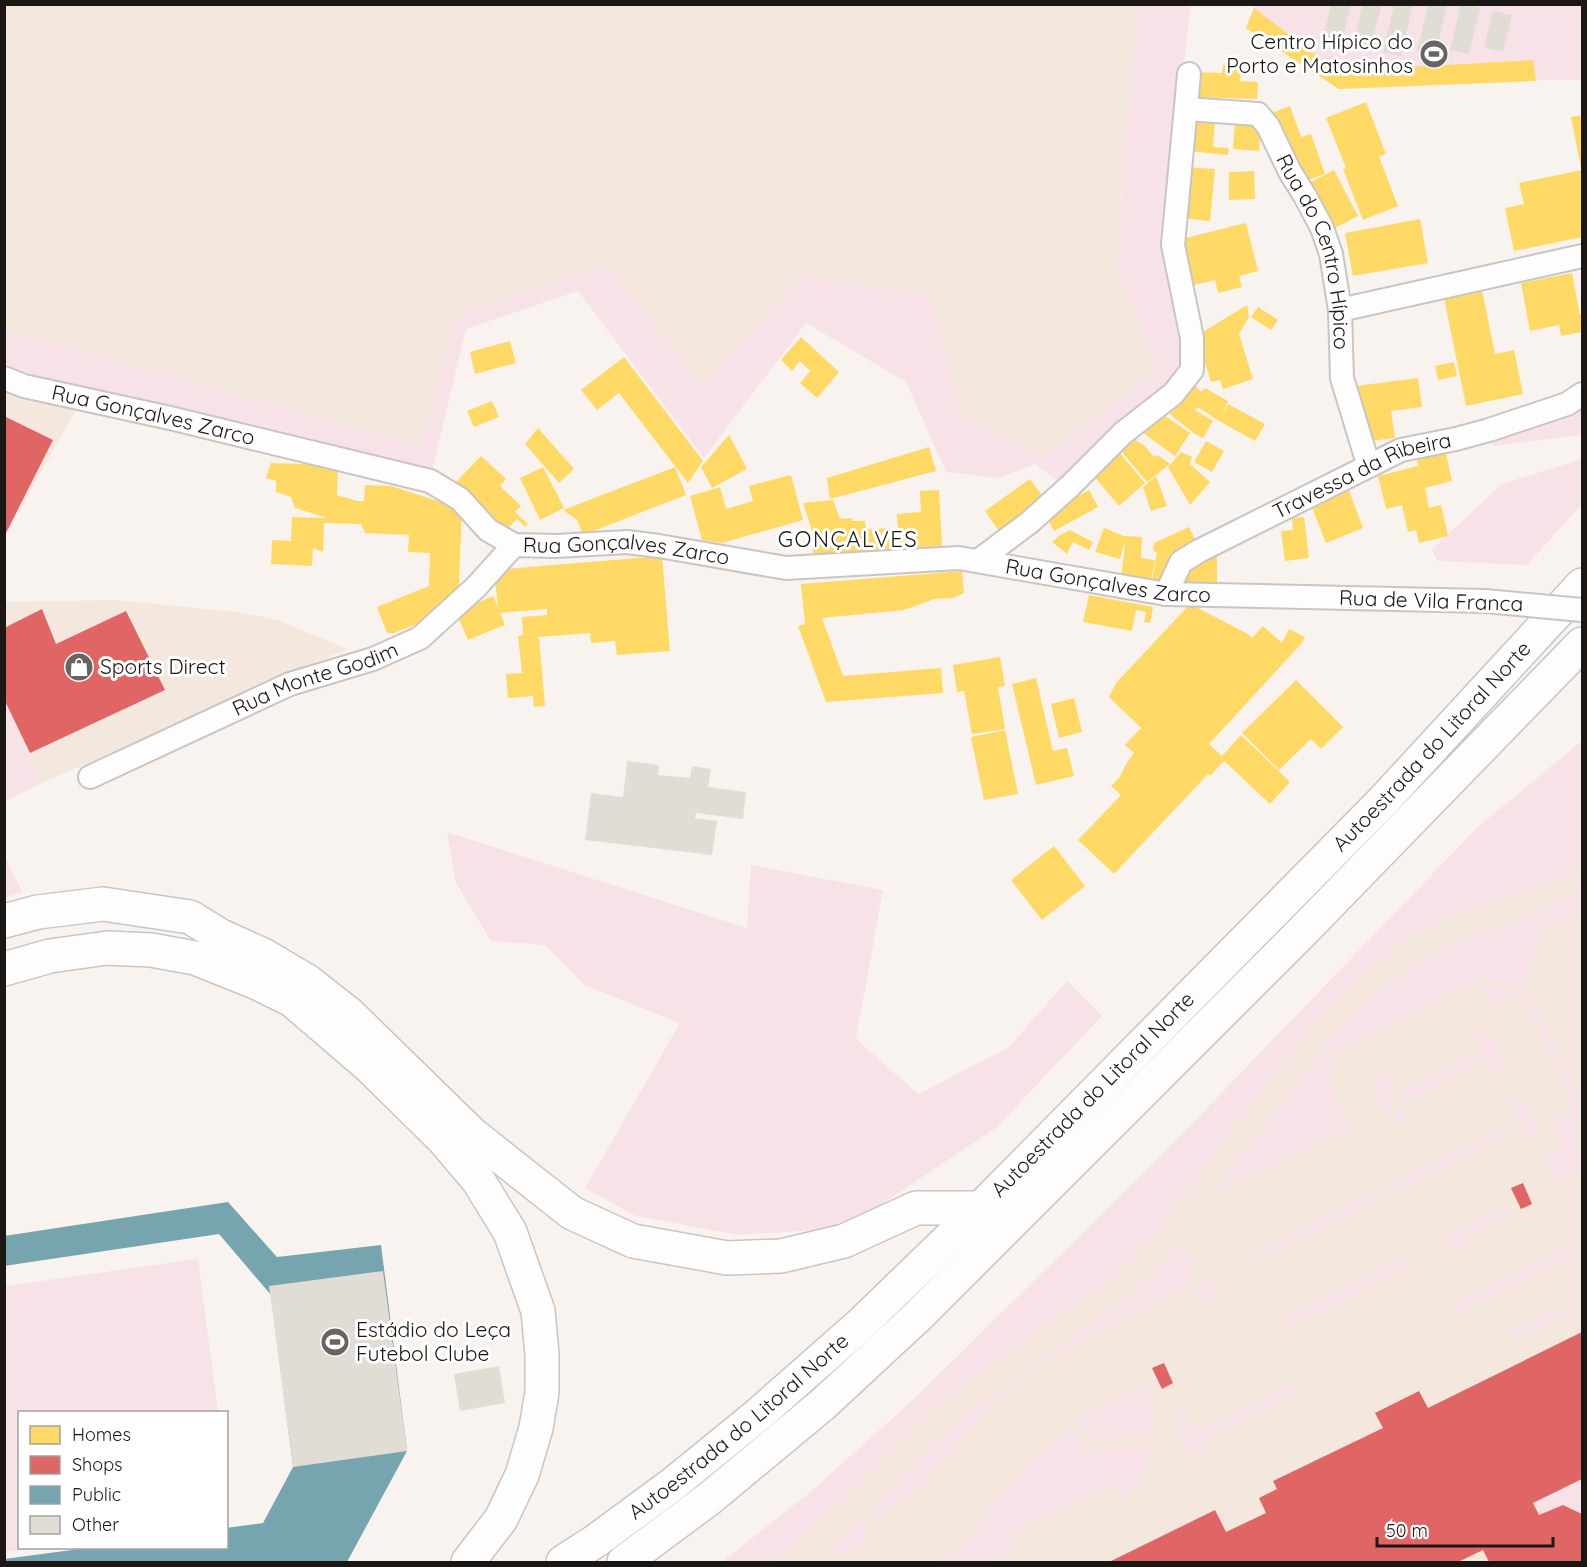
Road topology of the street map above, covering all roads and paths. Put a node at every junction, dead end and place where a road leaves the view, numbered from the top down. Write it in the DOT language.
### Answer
graph roads {
  1 [pos="1189,74"];
  2 [pos="1186,109"];
  3 [pos="1582,256"];
  4 [pos="1340,310"];
  5 [pos="4,378"];
  6 [pos="1582,393"];
  7 [pos="1371,465"];
  8 [pos="514,545"];
  9 [pos="978,561"];
  10 [pos="1582,585"];
  11 [pos="1166,594"];
  12 [pos="1279,597"];
  13 [pos="1582,610"];
  14 [pos="1582,644"];
  15 [pos="90,777"];
  16 [pos="4,921"];
  17 [pos="221,936"];
  18 [pos="4,949"];
  19 [pos="4,969"];
  20 [pos="981,1208"];
  21 [pos="468,1563"];
  22 [pos="563,1563"];
  23 [pos="624,1563"];
  1 -- 2 [label="street"];
  2 -- 4 [label="street, Rua do Centro Hípico"];
  2 -- 9 [label="street"];
  3 -- 4 [label="street"];
  4 -- 7 [label="street, Rua do Centro Hípico"];
  5 -- 8 [label="street, Rua Gonçalves Zarco"];
  6 -- 7 [label="street, Travessa da Ribeira"];
  7 -- 11 [label="street, Travessa da Ribeira"];
  8 -- 9 [label="street, Rua Gonçalves Zarco"];
  8 -- 15 [label="street, Rua Monte Godim"];
  9 -- 11 [label="street, Rua Gonçalves Zarco"];
  10 -- 20 [label="highway, Autoestrada do Litoral Norte"];
  11 -- 12 [label="street, Rua Gonçalves Zarco"];
  12 -- 13 [label="street, Rua de Vila Franca, bridge"];
  14 -- 23 [label="highway, Autoestrada do Litoral Norte"];
  16 -- 17 [label="highway"];
  17 -- 18 [label="highway"];
  17 -- 20 [label="highway"];
  19 -- 21 [label="highway"];
  20 -- 22 [label="highway, Autoestrada do Litoral Norte"];
}
